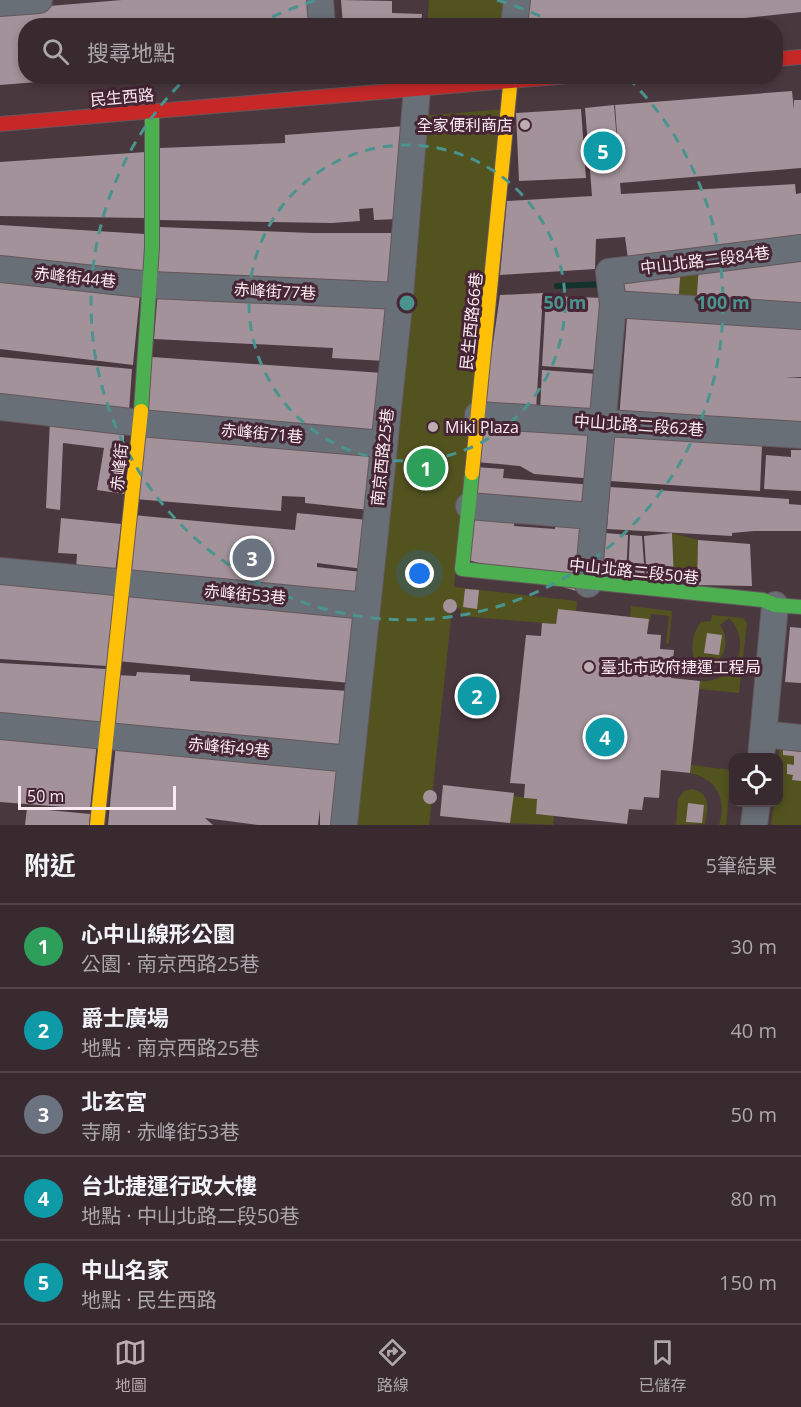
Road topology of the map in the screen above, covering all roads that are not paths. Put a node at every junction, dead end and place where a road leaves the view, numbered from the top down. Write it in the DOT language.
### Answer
graph roads {
  1 [pos="39,0"];
  2 [pos="320,0"];
  3 [pos="517,0"];
  4 [pos="0,3"];
  5 [pos="321,18"];
  6 [pos="515,18"];
  7 [pos="801,57"];
  8 [pos="783,58"];
  9 [pos="464,84"];
  10 [pos="511,84"];
  11 [pos="326,87"];
  12 [pos="417,89"];
  13 [pos="152,111"];
  14 [pos="0,124"];
  15 [pos="801,248"];
  16 [pos="0,269"];
  17 [pos="151,285"];
  18 [pos="400,296"];
  19 [pos="613,304"];
  20 [pos="801,316"];
  21 [pos="0,407"];
  22 [pos="478,415"];
  23 [pos="140,423"];
  24 [pos="602,423"];
  25 [pos="801,435"];
  26 [pos="383,444"];
  27 [pos="469,506"];
  28 [pos="592,516"];
  29 [pos="462,569"];
  30 [pos="0,571"];
  31 [pos="123,583"];
  32 [pos="588,584"];
  33 [pos="775,605"];
  34 [pos="367,606"];
  35 [pos="801,607"];
  36 [pos="0,726"];
  37 [pos="107,736"];
  38 [pos="801,738"];
  39 [pos="762,746"];
  40 [pos="351,759"];
  41 [pos="756,807"];
  42 [pos="97,825"];
  43 [pos="344,825"];
  44 [pos="754,825"];
  1 -- 4 [label="street"];
  2 -- 5 [label="street"];
  3 -- 6 [label="street"];
  7 -- 8 [label="street"];
  9 -- 12 [label="street, 民生西路"];
  10 -- 22 [label="street, 民生西路66巷"];
  11 -- 12 [label="street, 民生西路"];
  11 -- 13 [label="street, 民生西路"];
  12 -- 18 [label="street, 南京西路25巷"];
  13 -- 14 [label="street, 民生西路"];
  13 -- 17 [label="street, 赤峰街"];
  15 -- 19 [label="street, 中山北路二段84巷"];
  16 -- 17 [label="street, 赤峰街44巷"];
  17 -- 18 [label="street, 赤峰街77巷"];
  17 -- 23 [label="street, 赤峰街"];
  18 -- 26 [label="street, 南京西路25巷"];
  19 -- 20 [label="street"];
  19 -- 24 [label="street"];
  21 -- 23 [label="street, 赤峰街71巷"];
  22 -- 24 [label="street, 中山北路二段62巷"];
  22 -- 27 [label="street, 民生西路66巷"];
  23 -- 26 [label="street, 赤峰街71巷"];
  23 -- 31 [label="street, 赤峰街"];
  24 -- 25 [label="street, 中山北路二段62巷"];
  24 -- 28 [label="street"];
  26 -- 34 [label="street, 南京西路25巷"];
  27 -- 28 [label="street"];
  27 -- 29 [label="street, 民生西路66巷"];
  28 -- 32 [label="street"];
  29 -- 32 [label="street, 中山北路二段50巷"];
  30 -- 31 [label="street, 赤峰街53巷"];
  31 -- 34 [label="street, 赤峰街53巷"];
  31 -- 37 [label="street, 赤峰街"];
  32 -- 33 [label="street, 中山北路二段50巷"];
  33 -- 35 [label="street, 中山北路二段50巷"];
  33 -- 39 [label="street"];
  34 -- 40 [label="street, 南京西路25巷"];
  36 -- 37 [label="street, 赤峰街49巷"];
  37 -- 40 [label="street, 赤峰街49巷"];
  37 -- 42 [label="street, 赤峰街"];
  38 -- 39 [label="street"];
  40 -- 43 [label="street, 南京西路25巷"];
  41 -- 44 [label="street"];
}
